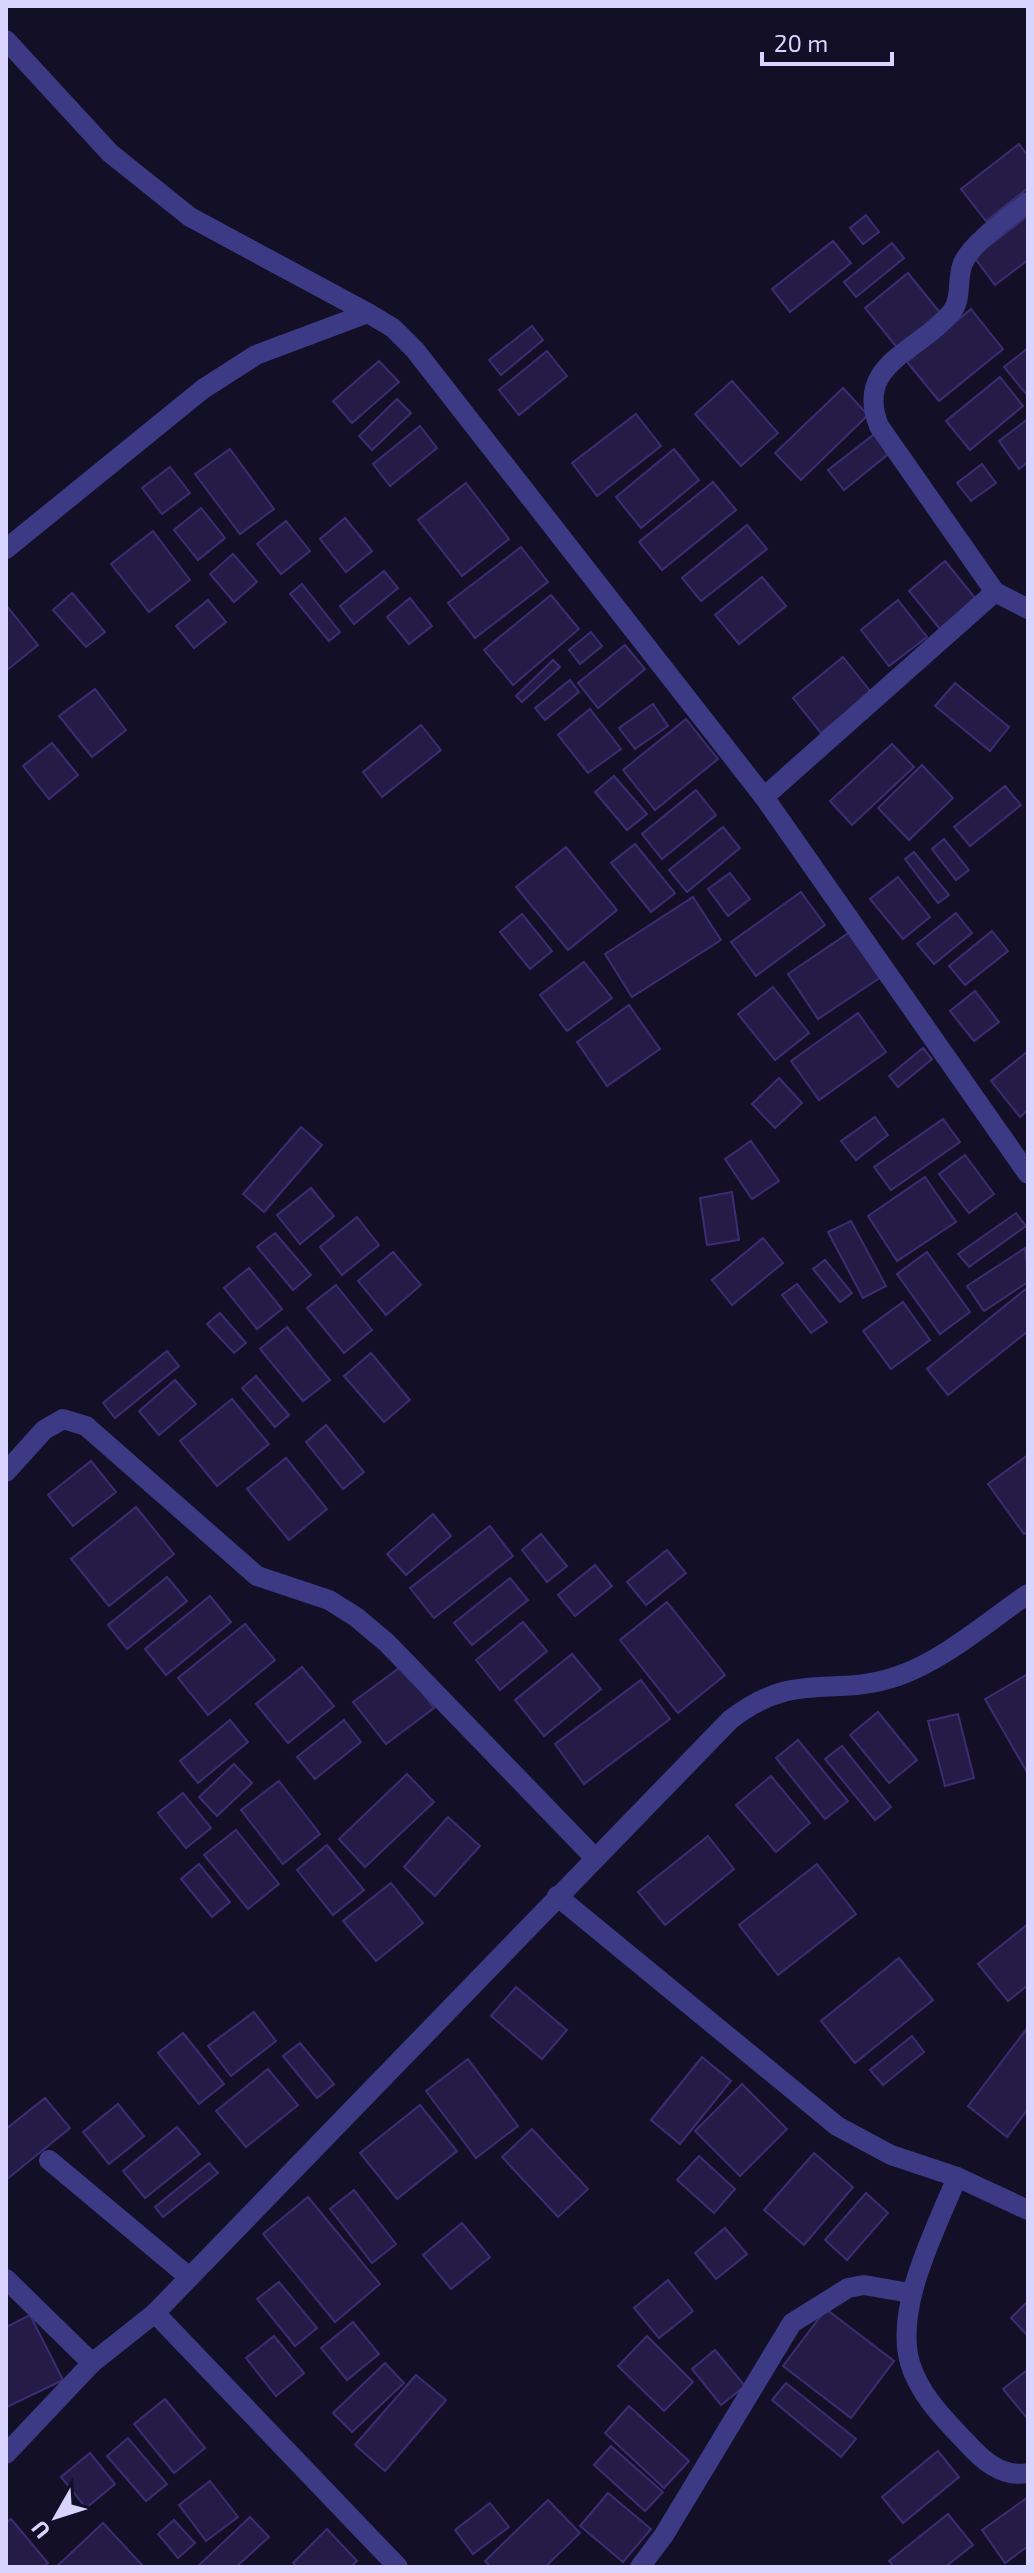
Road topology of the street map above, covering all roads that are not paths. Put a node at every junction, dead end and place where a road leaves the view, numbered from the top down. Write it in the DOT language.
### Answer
graph roads {
  1 [pos="6,40"];
  2 [pos="1028,202"];
  3 [pos="368,313"];
  4 [pos="6,549"];
  5 [pos="995,592"];
  6 [pos="1028,609"];
  7 [pos="764,797"];
  8 [pos="1028,1135"];
  9 [pos="1015,1153"];
  10 [pos="1028,1174"];
  11 [pos="6,1472"];
  12 [pos="1028,1594"];
  13 [pos="594,1857"];
  14 [pos="557,1896"];
  15 [pos="49,2160"];
  16 [pos="957,2177"];
  17 [pos="1028,2210"];
  18 [pos="189,2277"];
  19 [pos="6,2279"];
  20 [pos="910,2293"];
  21 [pos="155,2313"];
  22 [pos="92,2363"];
  23 [pos="6,2454"];
  24 [pos="1028,2473"];
  25 [pos="389,2564"];
  26 [pos="640,2567"];
  1 -- 3 [label="street"];
  2 -- 5 [label="street"];
  3 -- 4 [label="street"];
  3 -- 7 [label="street"];
  5 -- 6 [label="street"];
  5 -- 7 [label="street"];
  7 -- 9 [label="street"];
  8 -- 9 [label="street"];
  9 -- 10 [label="street"];
  11 -- 13 [label="street"];
  12 -- 13 [label="street"];
  13 -- 14 [label="street"];
  14 -- 16 [label="street"];
  14 -- 18 [label="street"];
  15 -- 18 [label="street"];
  16 -- 17 [label="street"];
  16 -- 20 [label="street"];
  18 -- 21 [label="street"];
  19 -- 22 [label="street"];
  20 -- 24 [label="street"];
  20 -- 26 [label="street"];
  21 -- 22 [label="street"];
  21 -- 25 [label="street"];
  22 -- 23 [label="street"];
}
